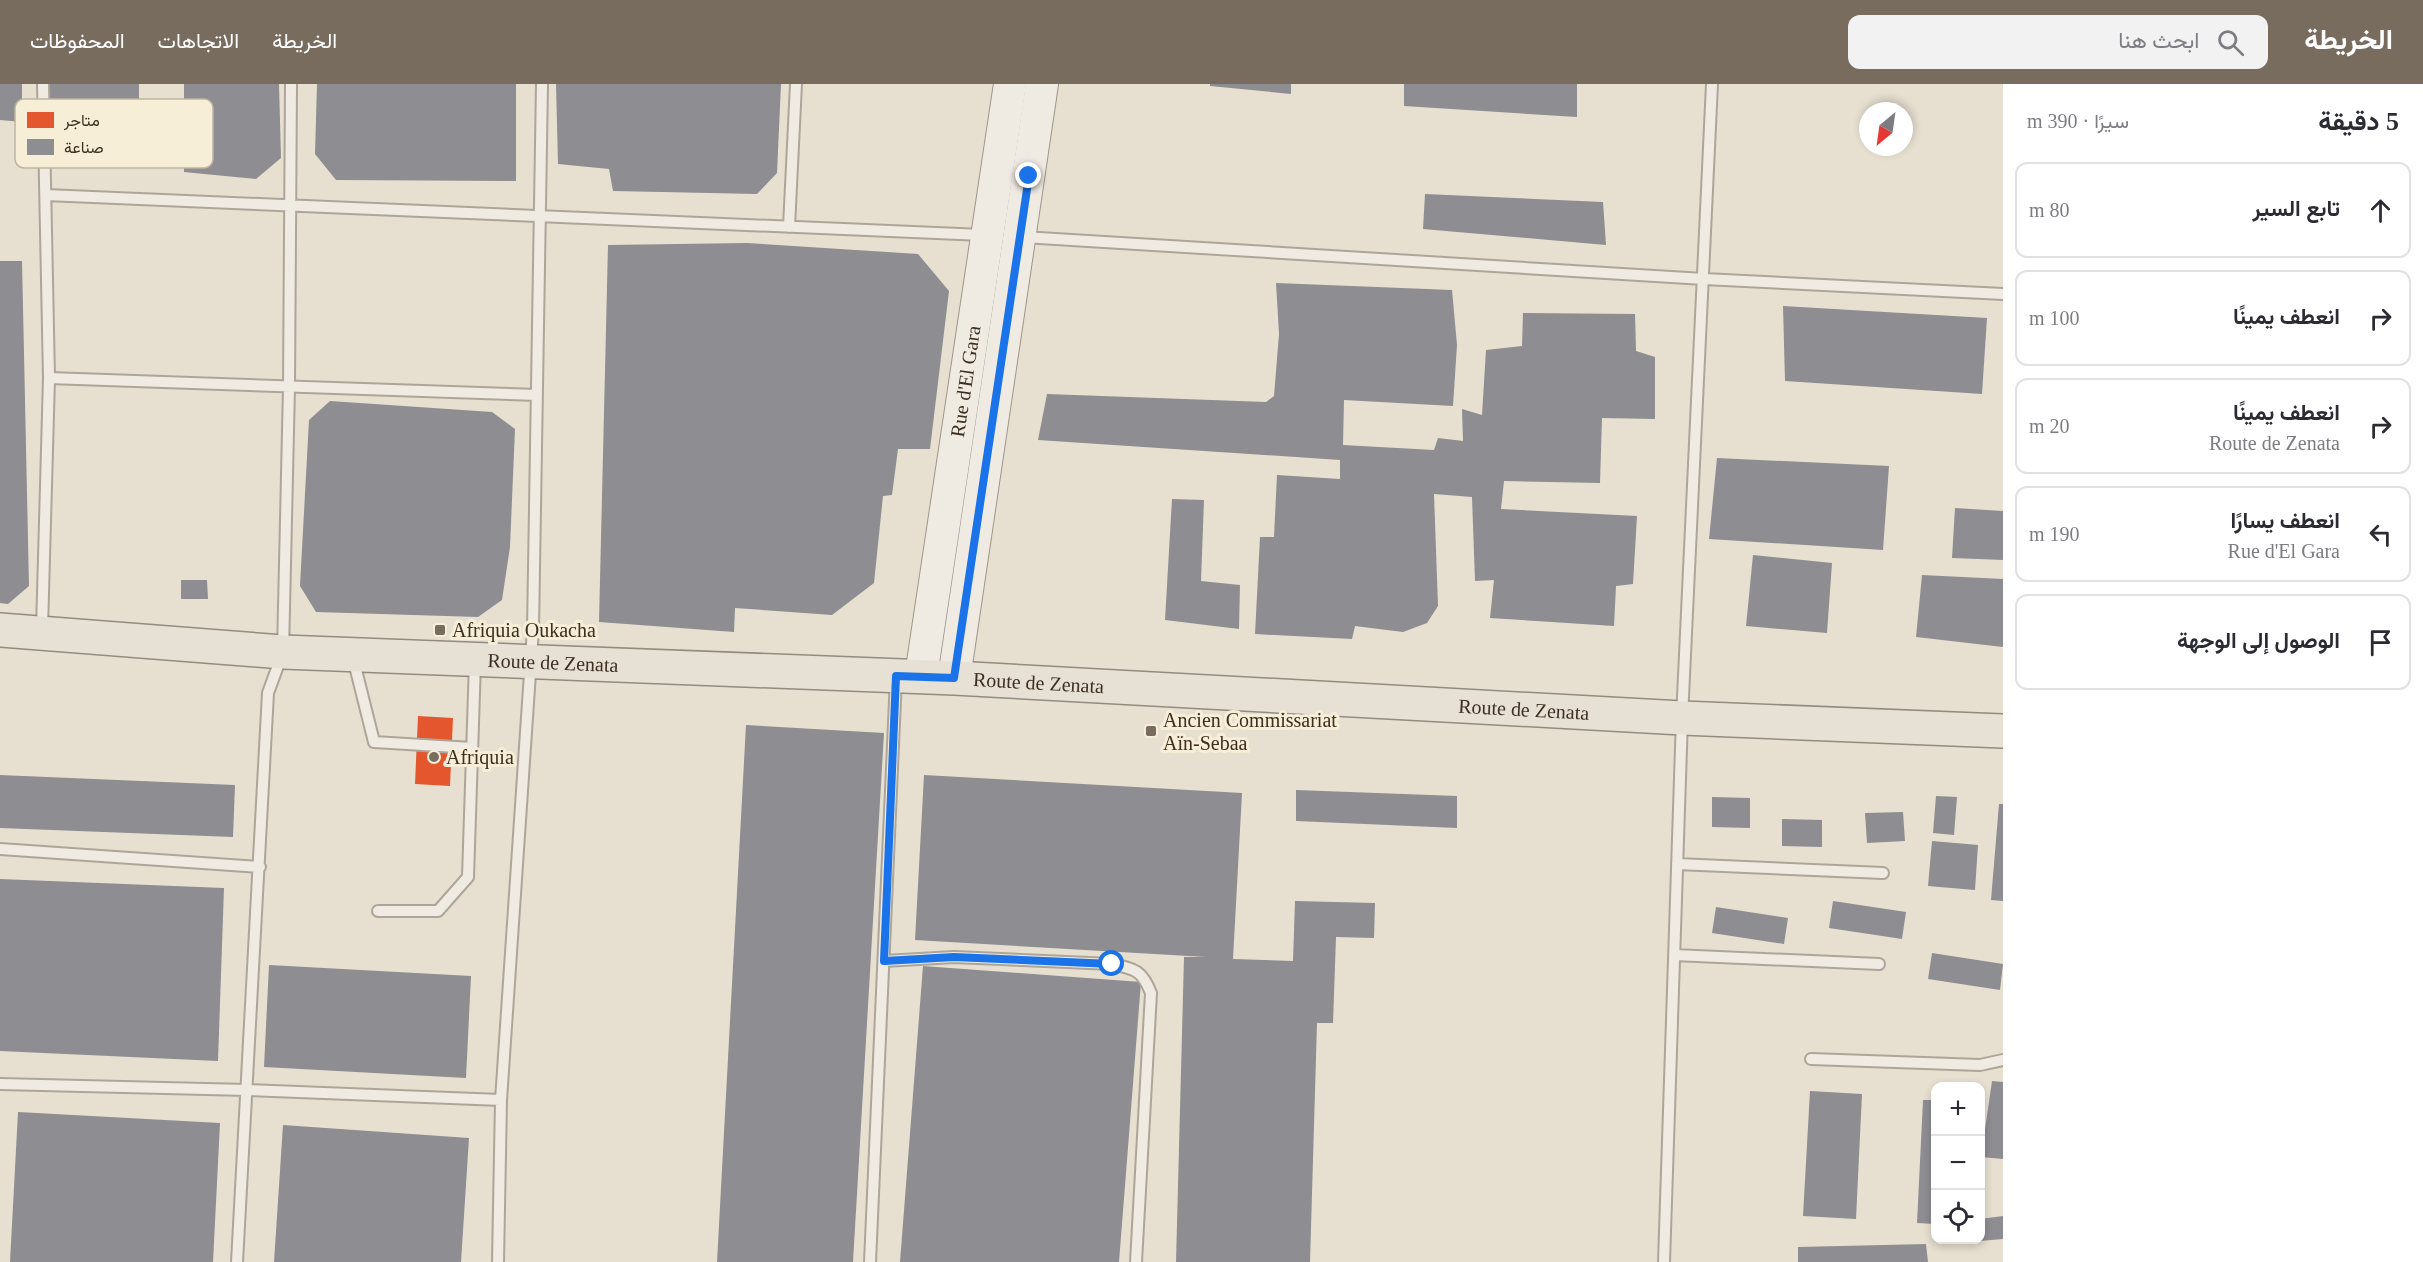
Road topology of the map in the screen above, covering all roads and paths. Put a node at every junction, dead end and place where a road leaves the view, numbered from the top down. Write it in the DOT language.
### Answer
graph roads {
  1 [pos="43,84"];
  2 [pos="291,84"];
  3 [pos="542,84"];
  4 [pos="796,84"];
  5 [pos="1010,84"];
  6 [pos="1042,84"];
  7 [pos="1713,84"];
  8 [pos="43,99"];
  9 [pos="45,168"];
  10 [pos="46,195"];
  11 [pos="290,204"];
  12 [pos="540,217"];
  13 [pos="789,227"];
  14 [pos="988,235"];
  15 [pos="1020,237"];
  16 [pos="1704,279"];
  17 [pos="2003,294"];
  18 [pos="49,378"];
  19 [pos="289,387"];
  20 [pos="537,395"];
  21 [pos="0,630"];
  22 [pos="41,632"];
  23 [pos="283,652"];
  24 [pos="352,654"];
  25 [pos="475,660"];
  26 [pos="531,663"];
  27 [pos="909,676"];
  28 [pos="954,678"];
  29 [pos="1682,718"];
  30 [pos="2003,731"];
  31 [pos="472,748"];
  32 [pos="0,849"];
  33 [pos="1677,864"];
  34 [pos="260,867"];
  35 [pos="1883,873"];
  36 [pos="378,912"];
  37 [pos="1674,955"];
  38 [pos="884,961"];
  39 [pos="1880,964"];
  40 [pos="1811,1059"];
  41 [pos="2003,1060"];
  42 [pos="0,1084"];
  43 [pos="247,1090"];
  44 [pos="501,1100"];
  45 [pos="237,1262"];
  46 [pos="498,1262"];
  47 [pos="870,1262"];
  48 [pos="1137,1262"];
  49 [pos="1664,1262"];
  1 -- 8 [label="lane"];
  2 -- 11 [label="lane"];
  3 -- 12 [label="lane"];
  4 -- 13 [label="lane"];
  5 -- 14 [label="street, Rue d'El Gara"];
  6 -- 15 [label="street, Rue d'El Gara"];
  7 -- 16 [label="lane"];
  9 -- 10 [label="lane"];
  10 -- 11 [label="lane"];
  10 -- 18 [label="lane"];
  11 -- 12 [label="lane"];
  11 -- 19 [label="lane"];
  12 -- 13 [label="lane"];
  12 -- 20 [label="lane"];
  13 -- 14 [label="lane"];
  14 -- 27 [label="street, Rue d'El Gara"];
  15 -- 16 [label="lane"];
  15 -- 28 [label="street, Rue d'El Gara"];
  16 -- 17 [label="lane"];
  16 -- 29 [label="lane"];
  18 -- 19 [label="lane"];
  18 -- 22 [label="lane"];
  19 -- 20 [label="lane"];
  19 -- 23 [label="lane"];
  20 -- 26 [label="lane"];
  21 -- 22 [label="main road, Route de Zenata"];
  22 -- 23 [label="main road, Route de Zenata"];
  23 -- 24 [label="main road, Route de Zenata"];
  23 -- 34 [label="lane"];
  24 -- 25 [label="main road, Route de Zenata"];
  24 -- 31 [label="lane"];
  25 -- 26 [label="main road, Route de Zenata"];
  25 -- 31 [label="lane"];
  26 -- 27 [label="main road, Route de Zenata"];
  26 -- 44 [label="lane"];
  27 -- 28 [label="main road, Route de Zenata"];
  27 -- 38 [label="lane"];
  28 -- 29 [label="main road, Route de Zenata"];
  29 -- 30 [label="main road, Route de Zenata"];
  29 -- 33 [label="lane"];
  31 -- 36 [label="lane"];
  32 -- 34 [label="lane"];
  33 -- 35 [label="lane"];
  33 -- 37 [label="lane"];
  34 -- 43 [label="lane"];
  37 -- 39 [label="lane"];
  37 -- 49 [label="lane"];
  38 -- 47 [label="lane"];
  38 -- 48 [label="lane"];
  40 -- 41 [label="lane"];
  42 -- 43 [label="lane"];
  43 -- 44 [label="lane"];
  43 -- 45 [label="lane"];
  44 -- 46 [label="lane"];
}
